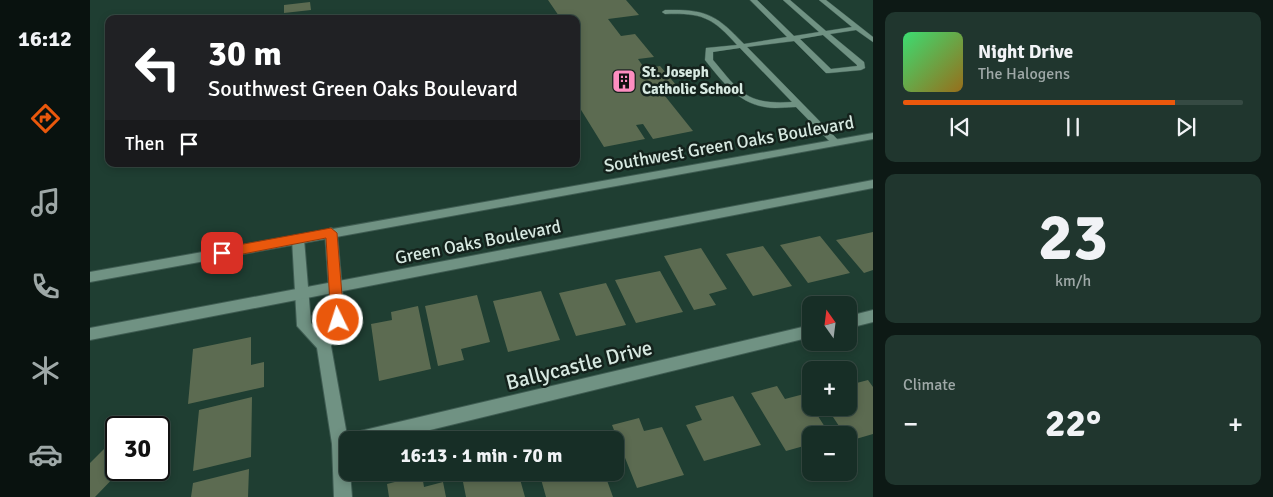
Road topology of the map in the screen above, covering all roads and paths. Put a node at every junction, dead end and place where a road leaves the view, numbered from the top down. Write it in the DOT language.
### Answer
graph roads {
  1 [pos="753,0"];
  2 [pos="786,0"];
  3 [pos="822,0"];
  4 [pos="665,12"];
  5 [pos="857,28"];
  6 [pos="827,34"];
  7 [pos="794,39"];
  8 [pos="873,40"];
  9 [pos="742,46"];
  10 [pos="798,104"];
  11 [pos="873,136"];
  12 [pos="836,143"];
  13 [pos="873,184"];
  14 [pos="331,233"];
  15 [pos="298,239"];
  16 [pos="90,277"];
  17 [pos="335,287"];
  18 [pos="300,294"];
  19 [pos="873,316"];
  20 [pos="858,320"];
  21 [pos="802,332"];
  22 [pos="90,334"];
  23 [pos="324,345"];
  24 [pos="342,431"];
  25 [pos="393,431"];
  26 [pos="343,481"];
  27 [pos="343,497"];
  1 -- 7 [label="lane"];
  2 -- 6 [label="lane"];
  3 -- 5 [label="lane"];
  4 -- 9 [label="lane"];
  5 -- 6 [label="lane"];
  5 -- 8 [label="lane"];
  6 -- 7 [label="lane"];
  6 -- 7 [label="lane"];
  7 -- 9 [label="lane"];
  9 -- 10 [label="lane"];
  9 -- 10 [label="lane"];
  10 -- 12 [label="lane"];
  11 -- 12 [label="main road, Southwest Green Oaks Boulevard"];
  12 -- 14 [label="main road, Southwest Green Oaks Boulevard"];
  13 -- 17 [label="main road, Green Oaks Boulevard"];
  14 -- 15 [label="main road, Southwest Green Oaks Boulevard"];
  14 -- 17 [label="main road"];
  15 -- 16 [label="main road, Southwest Green Oaks Boulevard"];
  15 -- 18 [label="main road"];
  17 -- 18 [label="main road, Green Oaks Boulevard"];
  17 -- 23 [label="main road"];
  18 -- 22 [label="main road, Green Oaks Boulevard"];
  18 -- 23 [label="main road"];
  19 -- 20 [label="main road"];
  21 -- 25 [label="main road, Ballycastle Drive"];
  23 -- 24 [label="main road"];
  26 -- 27 [label="main road"];
}
